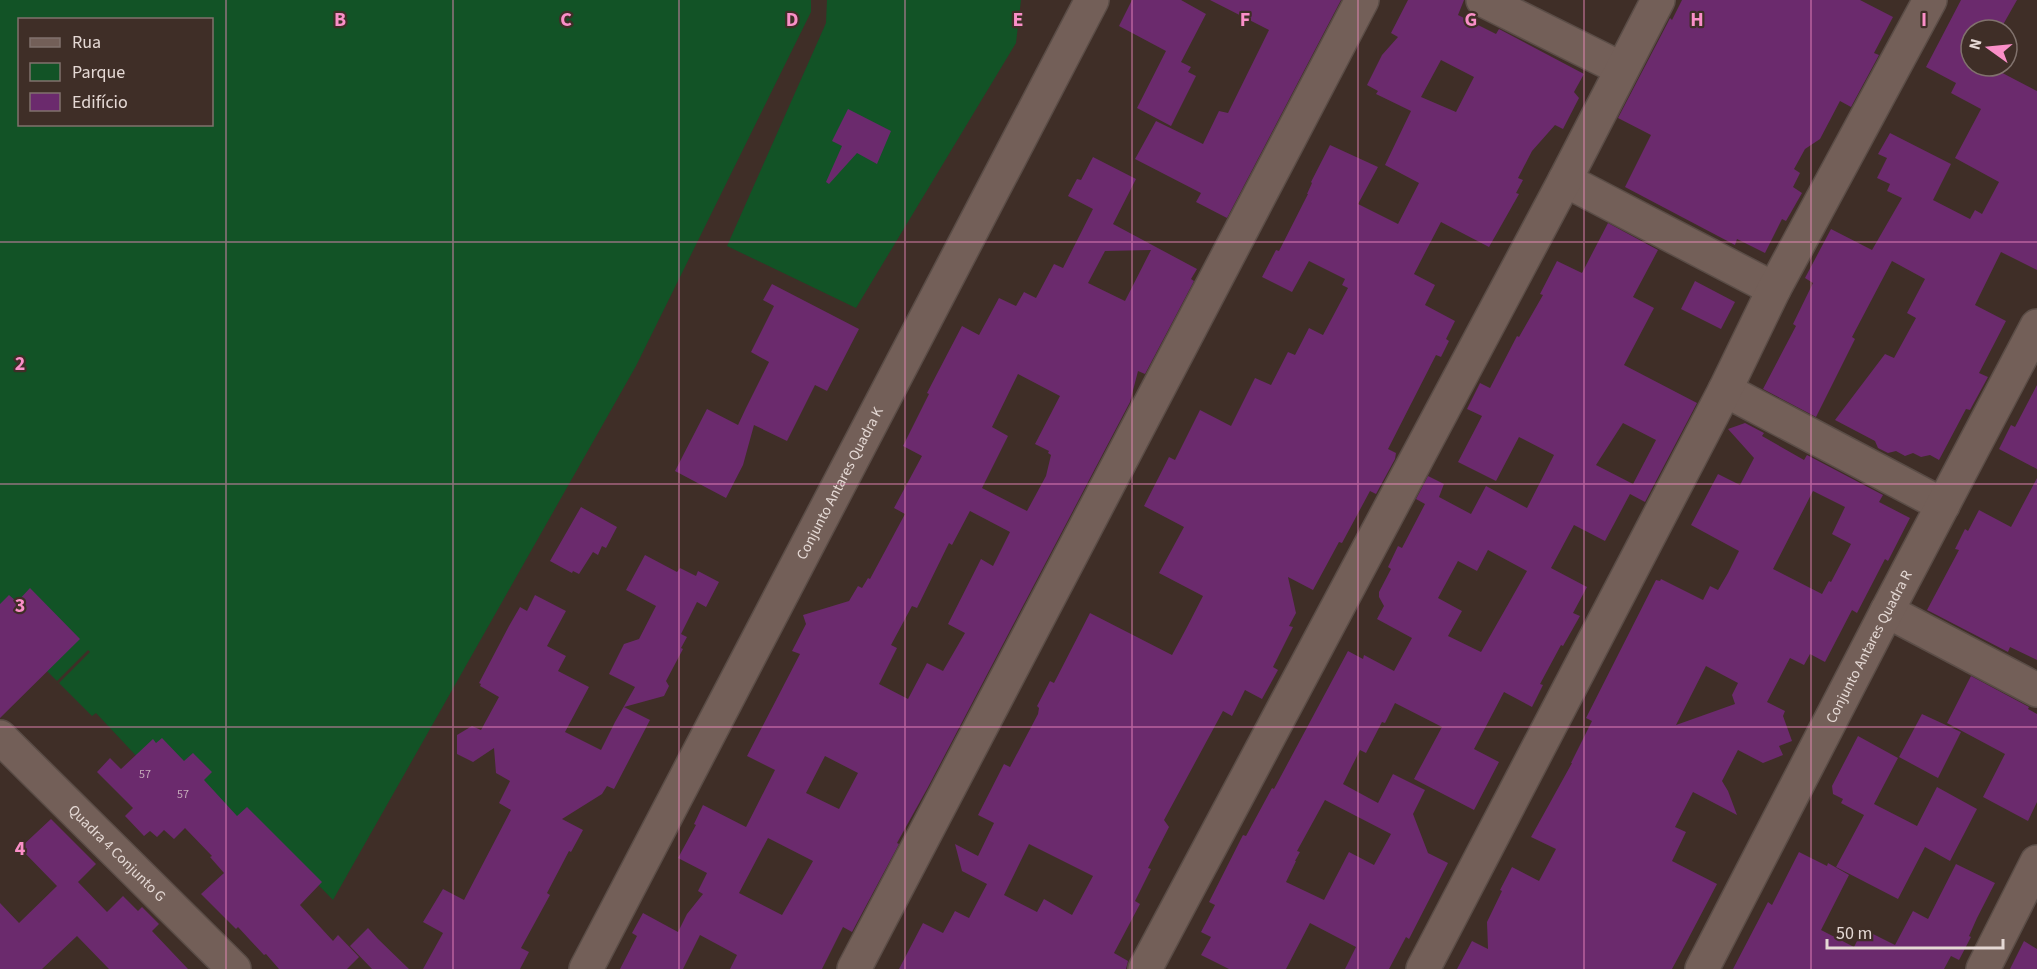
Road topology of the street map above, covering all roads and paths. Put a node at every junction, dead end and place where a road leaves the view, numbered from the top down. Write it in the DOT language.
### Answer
graph roads {
  1 [pos="1092,0"];
  2 [pos="1362,0"];
  3 [pos="1483,0"];
  4 [pos="1658,0"];
  5 [pos="1929,0"];
  6 [pos="1622,69"];
  7 [pos="1565,180"];
  8 [pos="1774,289"];
  9 [pos="2037,326"];
  10 [pos="1725,390"];
  11 [pos="1943,505"];
  12 [pos="1887,611"];
  13 [pos="2037,690"];
  14 [pos="0,737"];
  15 [pos="2037,862"];
  16 [pos="234,969"];
  17 [pos="586,969"];
  18 [pos="854,969"];
  19 [pos="1145,969"];
  20 [pos="1423,969"];
  21 [pos="1701,969"];
  22 [pos="1983,969"];
  1 -- 17 [label="street, Conjunto Antares Quadra K"];
  2 -- 18 [label="street"];
  3 -- 6 [label="street"];
  4 -- 6 [label="street"];
  5 -- 8 [label="street"];
  6 -- 7 [label="street"];
  7 -- 8 [label="street"];
  7 -- 19 [label="street"];
  8 -- 10 [label="street"];
  9 -- 11 [label="street, Conjunto Antares Quadra R"];
  10 -- 11 [label="street"];
  10 -- 20 [label="street"];
  11 -- 12 [label="street, Conjunto Antares Quadra R"];
  12 -- 13 [label="street"];
  12 -- 21 [label="street, Conjunto Antares Quadra R"];
  14 -- 16 [label="street, Quadra 4 Conjunto G"];
  15 -- 22 [label="street"];
}
